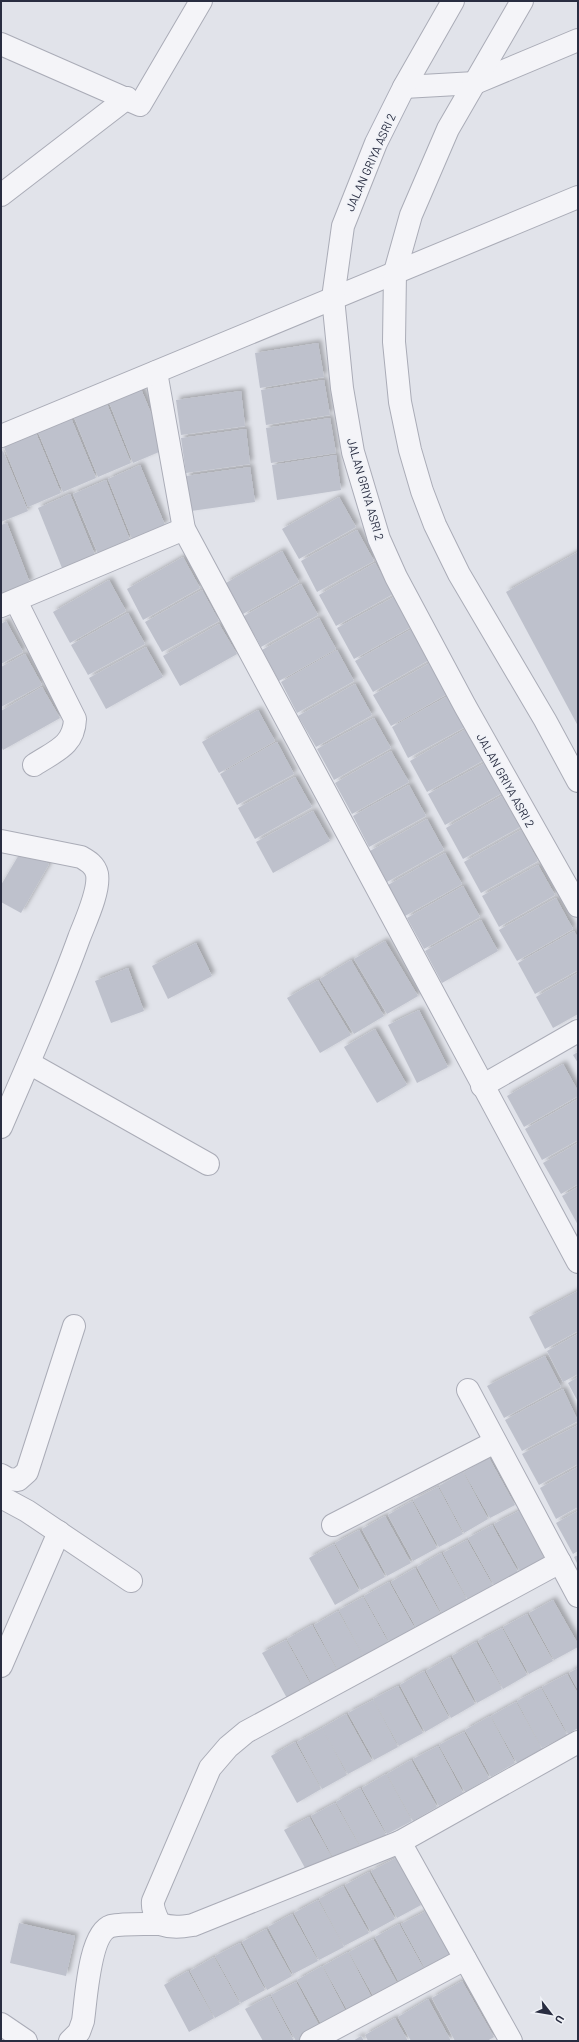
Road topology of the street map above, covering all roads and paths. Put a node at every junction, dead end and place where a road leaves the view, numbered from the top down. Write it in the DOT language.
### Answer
graph roads {
  1 [pos="453,1"];
  2 [pos="522,1"];
  3 [pos="198,2"];
  4 [pos="578,40"];
  5 [pos="1,44"];
  6 [pos="469,83"];
  7 [pos="410,87"];
  8 [pos="127,98"];
  9 [pos="1,195"];
  10 [pos="578,197"];
  11 [pos="391,274"];
  12 [pos="337,297"];
  13 [pos="156,372"];
  14 [pos="1,436"];
  15 [pos="184,529"];
  16 [pos="9,604"];
  17 [pos="34,765"];
  18 [pos="578,781"];
  19 [pos="1,841"];
  20 [pos="578,906"];
  21 [pos="578,1030"];
  22 [pos="29,1063"];
  23 [pos="482,1086"];
  24 [pos="1,1126"];
  25 [pos="208,1164"];
  26 [pos="578,1262"];
  27 [pos="74,1326"];
  28 [pos="468,1390"];
  29 [pos="495,1442"];
  30 [pos="1,1475"];
  31 [pos="1,1497"];
  32 [pos="333,1525"];
  33 [pos="59,1532"];
  34 [pos="560,1562"];
  35 [pos="131,1581"];
  36 [pos="578,1596"];
  37 [pos="1,1666"];
  38 [pos="578,1742"];
  39 [pos="400,1842"];
  40 [pos="160,1924"];
  41 [pos="465,1959"];
  42 [pos="1,2024"];
  43 [pos="26,2041"];
  44 [pos="70,2041"];
  45 [pos="311,2041"];
  46 [pos="510,2041"];
  1 -- 7 [label="street, JALAN GRIYA ASRI 2"];
  2 -- 6 [label="street"];
  3 -- 8 [label="street"];
  4 -- 6 [label="street"];
  5 -- 8 [label="street"];
  6 -- 7 [label="street"];
  6 -- 11 [label="street"];
  7 -- 12 [label="street, JALAN GRIYA ASRI 2"];
  8 -- 9 [label="street"];
  10 -- 11 [label="street"];
  11 -- 12 [label="street"];
  11 -- 18 [label="street"];
  12 -- 13 [label="street"];
  12 -- 20 [label="street, JALAN GRIYA ASRI 2"];
  13 -- 14 [label="street"];
  13 -- 15 [label="street"];
  15 -- 16 [label="street"];
  15 -- 23 [label="street"];
  16 -- 17 [label="street"];
  19 -- 22 [label="street"];
  21 -- 23 [label="street"];
  22 -- 24 [label="street"];
  22 -- 25 [label="street"];
  23 -- 26 [label="street"];
  27 -- 30 [label="street"];
  28 -- 29 [label="street"];
  29 -- 32 [label="street"];
  29 -- 34 [label="street"];
  31 -- 33 [label="street"];
  33 -- 35 [label="street"];
  33 -- 37 [label="street"];
  34 -- 36 [label="street"];
  34 -- 40 [label="street"];
  38 -- 39 [label="street"];
  39 -- 40 [label="street"];
  39 -- 41 [label="street"];
  40 -- 44 [label="street"];
  41 -- 45 [label="street"];
  41 -- 46 [label="street"];
  42 -- 43 [label="street"];
}
